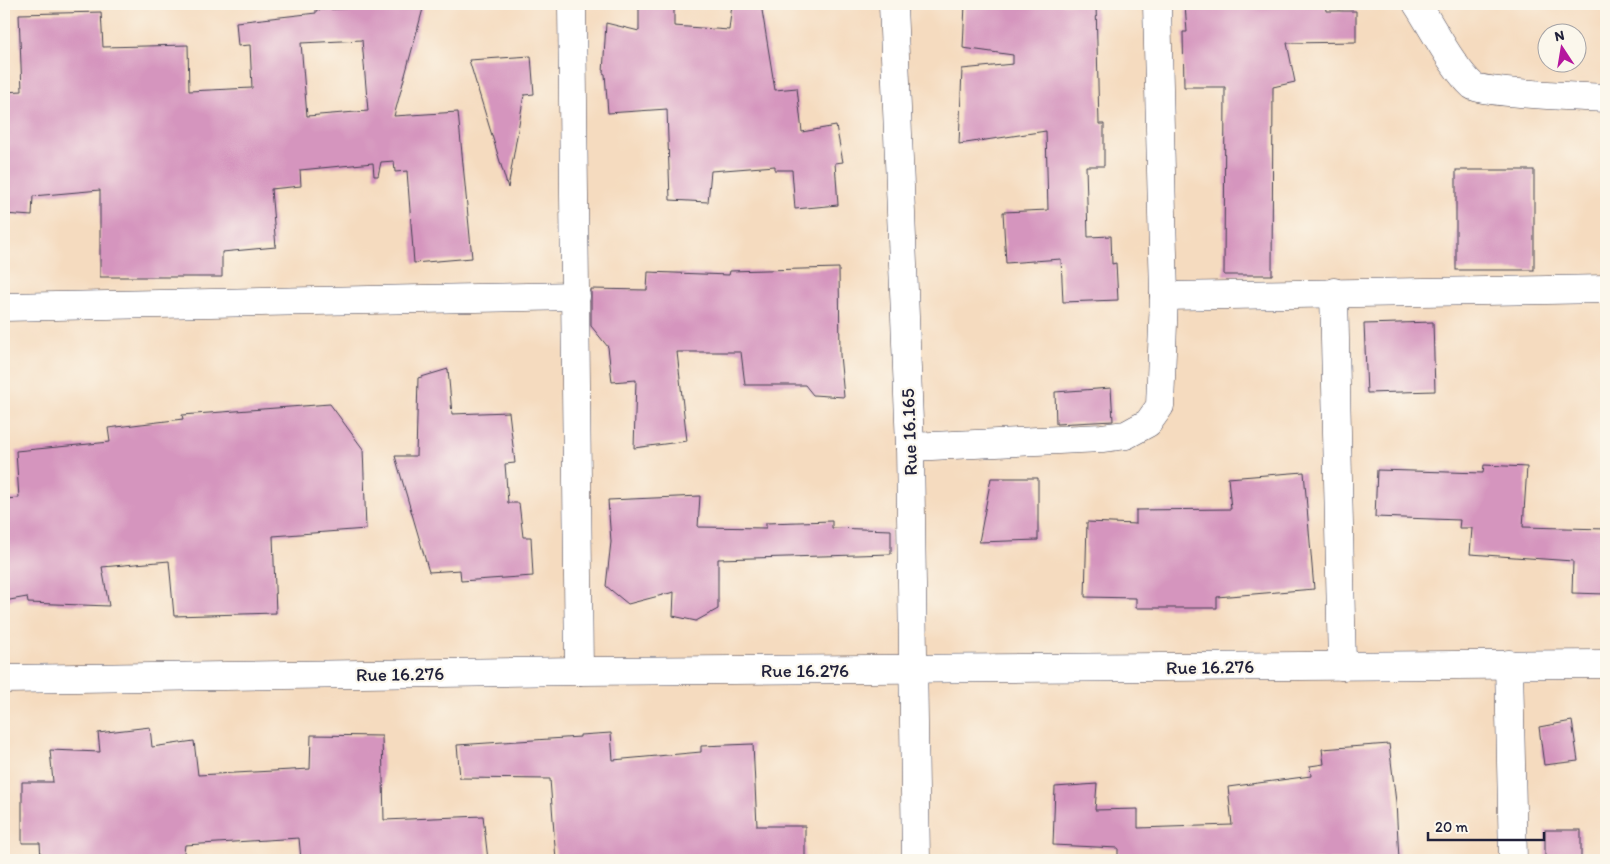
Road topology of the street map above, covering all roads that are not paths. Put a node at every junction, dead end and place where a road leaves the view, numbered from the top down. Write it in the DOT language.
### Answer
graph roads {
  1 [pos="572,4"];
  2 [pos="893,4"];
  3 [pos="1157,4"];
  4 [pos="1417,4"];
  5 [pos="1606,98"];
  6 [pos="1606,289"];
  7 [pos="1334,292"];
  8 [pos="576,296"];
  9 [pos="1164,296"];
  10 [pos="4,307"];
  11 [pos="910,446"];
  12 [pos="1509,664"];
  13 [pos="1606,664"];
  14 [pos="1342,666"];
  15 [pos="913,670"];
  16 [pos="579,672"];
  17 [pos="4,678"];
  18 [pos="916,860"];
  19 [pos="1513,860"];
  1 -- 8 [label="street"];
  2 -- 11 [label="street, Rue 16.165"];
  3 -- 9 [label="street"];
  4 -- 5 [label="street"];
  6 -- 7 [label="street"];
  7 -- 9 [label="street"];
  7 -- 14 [label="street"];
  8 -- 10 [label="street"];
  8 -- 16 [label="street"];
  9 -- 11 [label="street"];
  11 -- 15 [label="street, Rue 16.165"];
  12 -- 13 [label="street, Rue 16.276"];
  12 -- 14 [label="street, Rue 16.276"];
  12 -- 19 [label="street"];
  14 -- 15 [label="street, Rue 16.276"];
  15 -- 16 [label="street, Rue 16.276"];
  15 -- 18 [label="street, Rue 16.165"];
  16 -- 17 [label="street, Rue 16.276"];
}
